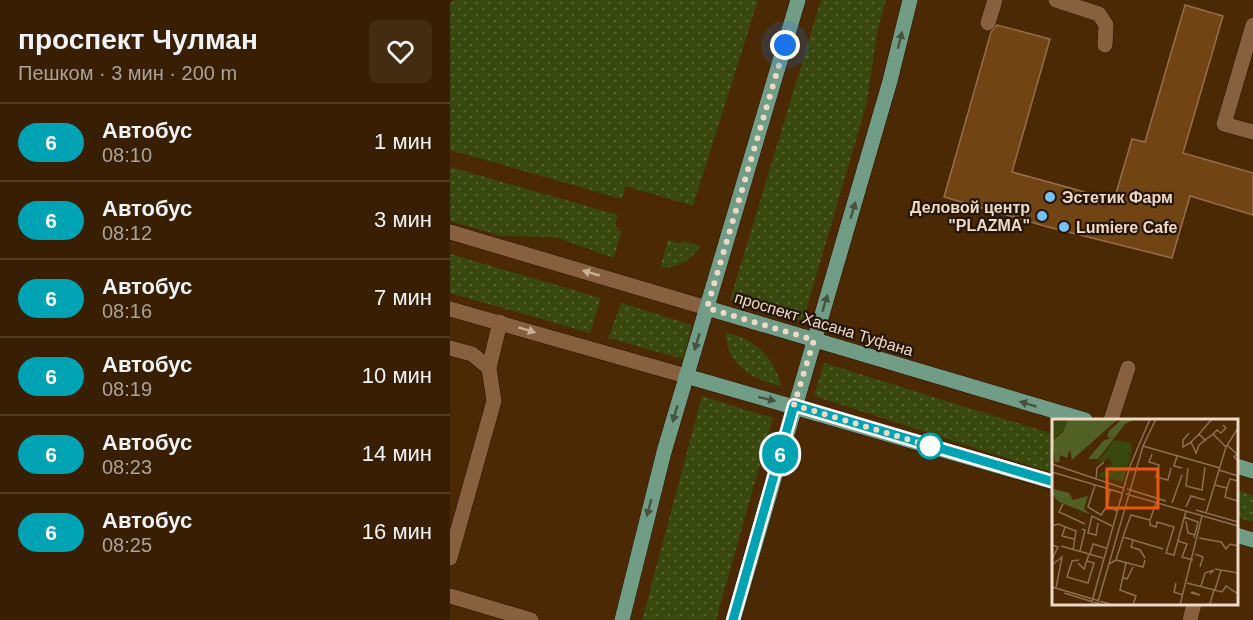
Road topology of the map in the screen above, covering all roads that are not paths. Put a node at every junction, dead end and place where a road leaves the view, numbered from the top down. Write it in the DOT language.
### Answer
graph roads {
  1 [pos="798,0"];
  2 [pos="910,0"];
  3 [pos="995,0"];
  4 [pos="1056,0"];
  5 [pos="988,23"];
  6 [pos="1253,25"];
  7 [pos="1105,45"];
  8 [pos="1253,132"];
  9 [pos="450,232"];
  10 [pos="707,308"];
  11 [pos="450,309"];
  12 [pos="500,322"];
  13 [pos="814,340"];
  14 [pos="450,348"];
  15 [pos="489,368"];
  16 [pos="1128,368"];
  17 [pos="686,376"];
  18 [pos="794,405"];
  19 [pos="1081,419"];
  20 [pos="1111,419"];
  21 [pos="1238,466"];
  22 [pos="1253,471"];
  23 [pos="1052,482"];
  24 [pos="1238,536"];
  25 [pos="1253,540"];
  26 [pos="450,558"];
  27 [pos="450,596"];
  28 [pos="1194,605"];
  29 [pos="531,620"];
  30 [pos="622,620"];
  31 [pos="733,620"];
  32 [pos="1190,620"];
  1 -- 10 [label="main road"];
  13 -- 2 [label="main road, one-way"];
  3 -- 5 [label="street"];
  4 -- 7 [label="street"];
  6 -- 8 [label="street"];
  10 -- 9 [label="street, проспект Хасана Туфана, one-way"];
  10 -- 13 [label="main road, проспект Хасана Туфана"];
  10 -- 17 [label="main road, one-way"];
  11 -- 12 [label="street"];
  12 -- 15 [label="street"];
  12 -- 17 [label="street, one-way"];
  13 -- 18 [label="main road"];
  19 -- 13 [label="main road, проспект Хасана Туфана, one-way"];
  14 -- 15 [label="street"];
  15 -- 26 [label="street"];
  16 -- 20 [label="street"];
  17 -- 18 [label="main road, one-way"];
  17 -- 30 [label="main road, one-way"];
  18 -- 23 [label="main road"];
  18 -- 31 [label="main road"];
  21 -- 22 [label="main road"];
  24 -- 25 [label="main road"];
  27 -- 29 [label="street"];
  28 -- 32 [label="street"];
}
